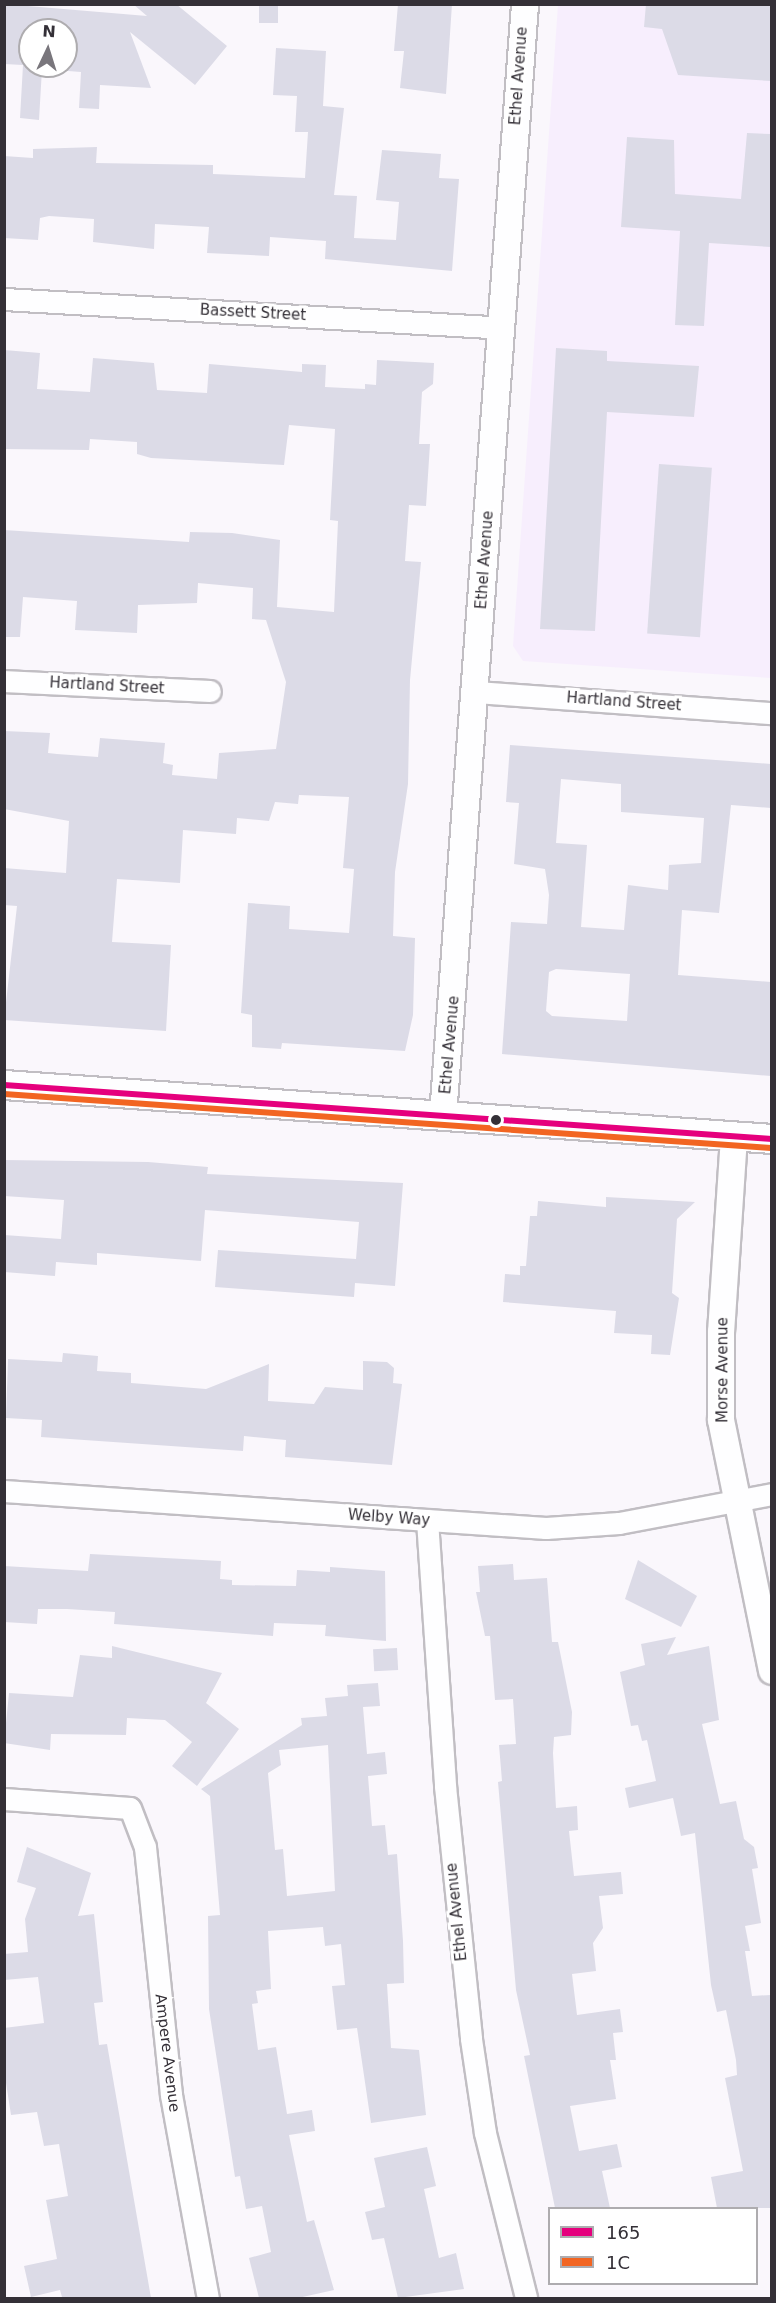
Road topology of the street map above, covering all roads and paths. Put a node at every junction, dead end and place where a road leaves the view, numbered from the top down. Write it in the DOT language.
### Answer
graph roads {
  1 [pos="525,4"];
  2 [pos="4,299"];
  3 [pos="501,328"];
  4 [pos="4,681"];
  5 [pos="210,691"];
  6 [pos="476,692"];
  7 [pos="771,713"];
  8 [pos="4,1085"];
  9 [pos="443,1116"];
  10 [pos="734,1137"];
  11 [pos="771,1139"];
  12 [pos="4,1491"];
  13 [pos="771,1494"];
  14 [pos="736,1500"];
  15 [pos="428,1521"];
  16 [pos="771,1671"];
  17 [pos="4,1799"];
  18 [pos="208,2298"];
  19 [pos="526,2298"];
  1 -- 3 [label="street, Ethel Avenue"];
  2 -- 3 [label="street, Bassett Street"];
  3 -- 6 [label="street, Ethel Avenue"];
  4 -- 5 [label="street, Hartland Street"];
  6 -- 7 [label="street, Hartland Street"];
  6 -- 9 [label="street, Ethel Avenue"];
  8 -- 9 [label="main road"];
  9 -- 10 [label="main road"];
  10 -- 11 [label="main road"];
  10 -- 14 [label="street, Morse Avenue"];
  12 -- 15 [label="street, Welby Way"];
  13 -- 14 [label="street, Welby Way"];
  14 -- 15 [label="street, Welby Way"];
  14 -- 16 [label="street, Morse Avenue"];
  15 -- 19 [label="street, Ethel Avenue"];
  17 -- 18 [label="street, Ampere Avenue"];
}
